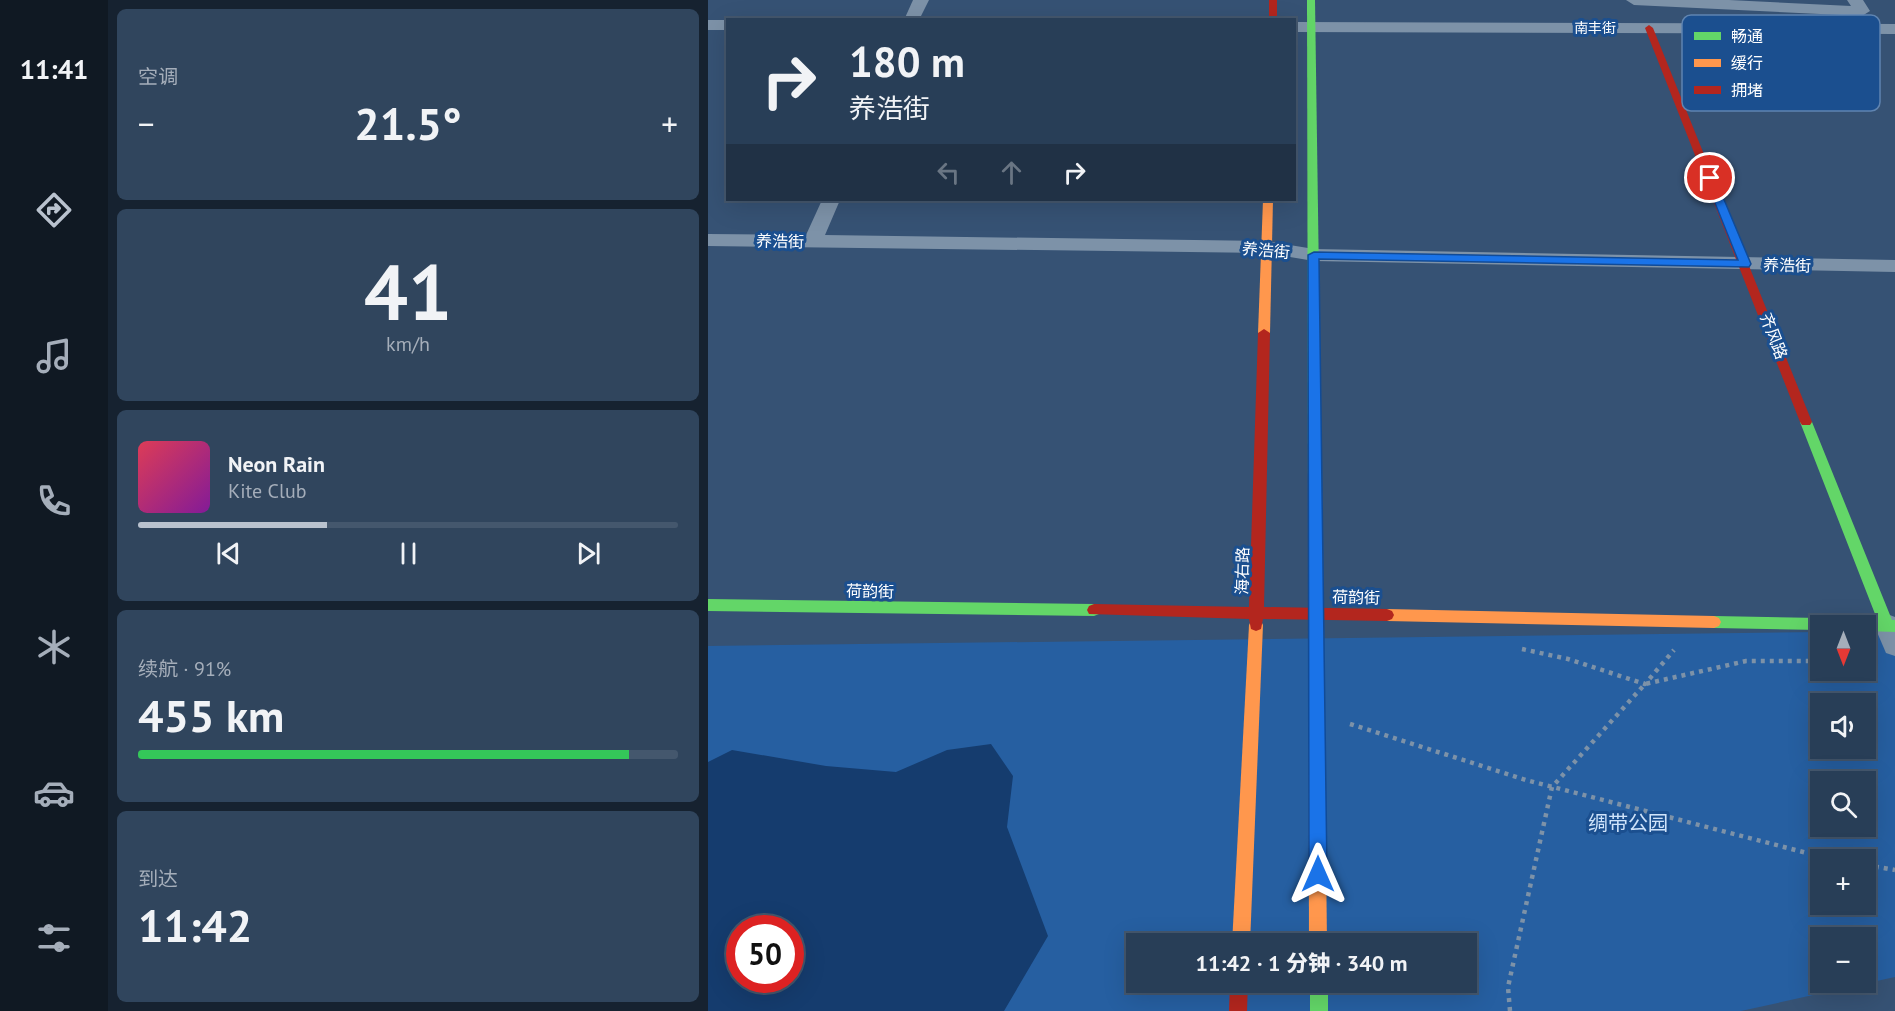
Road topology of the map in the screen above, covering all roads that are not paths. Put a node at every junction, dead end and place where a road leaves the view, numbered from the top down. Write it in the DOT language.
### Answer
graph roads {
  1 [pos="921,0"];
  2 [pos="1273,0"];
  3 [pos="1311,0"];
  4 [pos="1634,0"];
  5 [pos="1855,0"];
  6 [pos="1703,2"];
  7 [pos="912,18"];
  8 [pos="1273,18"];
  9 [pos="708,25"];
  10 [pos="726,26"];
  11 [pos="1296,27"];
  12 [pos="1312,27"];
  13 [pos="1649,28"];
  14 [pos="1682,28"];
  15 [pos="1880,29"];
  16 [pos="1895,29"];
  17 [pos="1682,109"];
  18 [pos="1683,111"];
  19 [pos="831,201"];
  20 [pos="1268,201"];
  21 [pos="708,240"];
  22 [pos="813,242"];
  23 [pos="1266,247"];
  24 [pos="1314,255"];
  25 [pos="1745,264"];
  26 [pos="1895,266"];
  27 [pos="708,605"];
  28 [pos="1257,612"];
  29 [pos="1316,613"];
  30 [pos="1892,632"];
  31 [pos="1242,933"];
  32 [pos="1318,933"];
  33 [pos="1239,993"];
  34 [pos="1319,993"];
  35 [pos="1238,1011"];
  36 [pos="1319,1011"];
  1 -- 7 [label="street"];
  2 -- 8 [label="main road"];
  3 -- 12 [label="main road"];
  4 -- 6 [label="street"];
  5 -- 6 [label="street"];
  9 -- 10 [label="street"];
  11 -- 12 [label="street, 南丰街"];
  12 -- 13 [label="street, 南丰街"];
  12 -- 24 [label="main road"];
  13 -- 14 [label="street, 南丰街"];
  13 -- 17 [label="main road, 齐风路"];
  15 -- 16 [label="street, 南丰街"];
  18 -- 25 [label="main road, 齐风路"];
  19 -- 22 [label="street"];
  20 -- 23 [label="main road, 海右路"];
  21 -- 22 [label="street, 养浩街"];
  22 -- 23 [label="street, 养浩街"];
  23 -- 24 [label="street, 养浩街"];
  23 -- 28 [label="main road, 海右路"];
  24 -- 25 [label="street, 养浩街"];
  24 -- 29 [label="main road"];
  25 -- 26 [label="street, 养浩街"];
  25 -- 30 [label="main road, 齐风路"];
  27 -- 28 [label="main road, 荷韵街"];
  28 -- 29 [label="main road, 荷韵街"];
  28 -- 31 [label="main road, 海右路"];
  29 -- 30 [label="main road, 荷韵街"];
  29 -- 32 [label="main road"];
  33 -- 35 [label="main road"];
  34 -- 36 [label="main road"];
}
